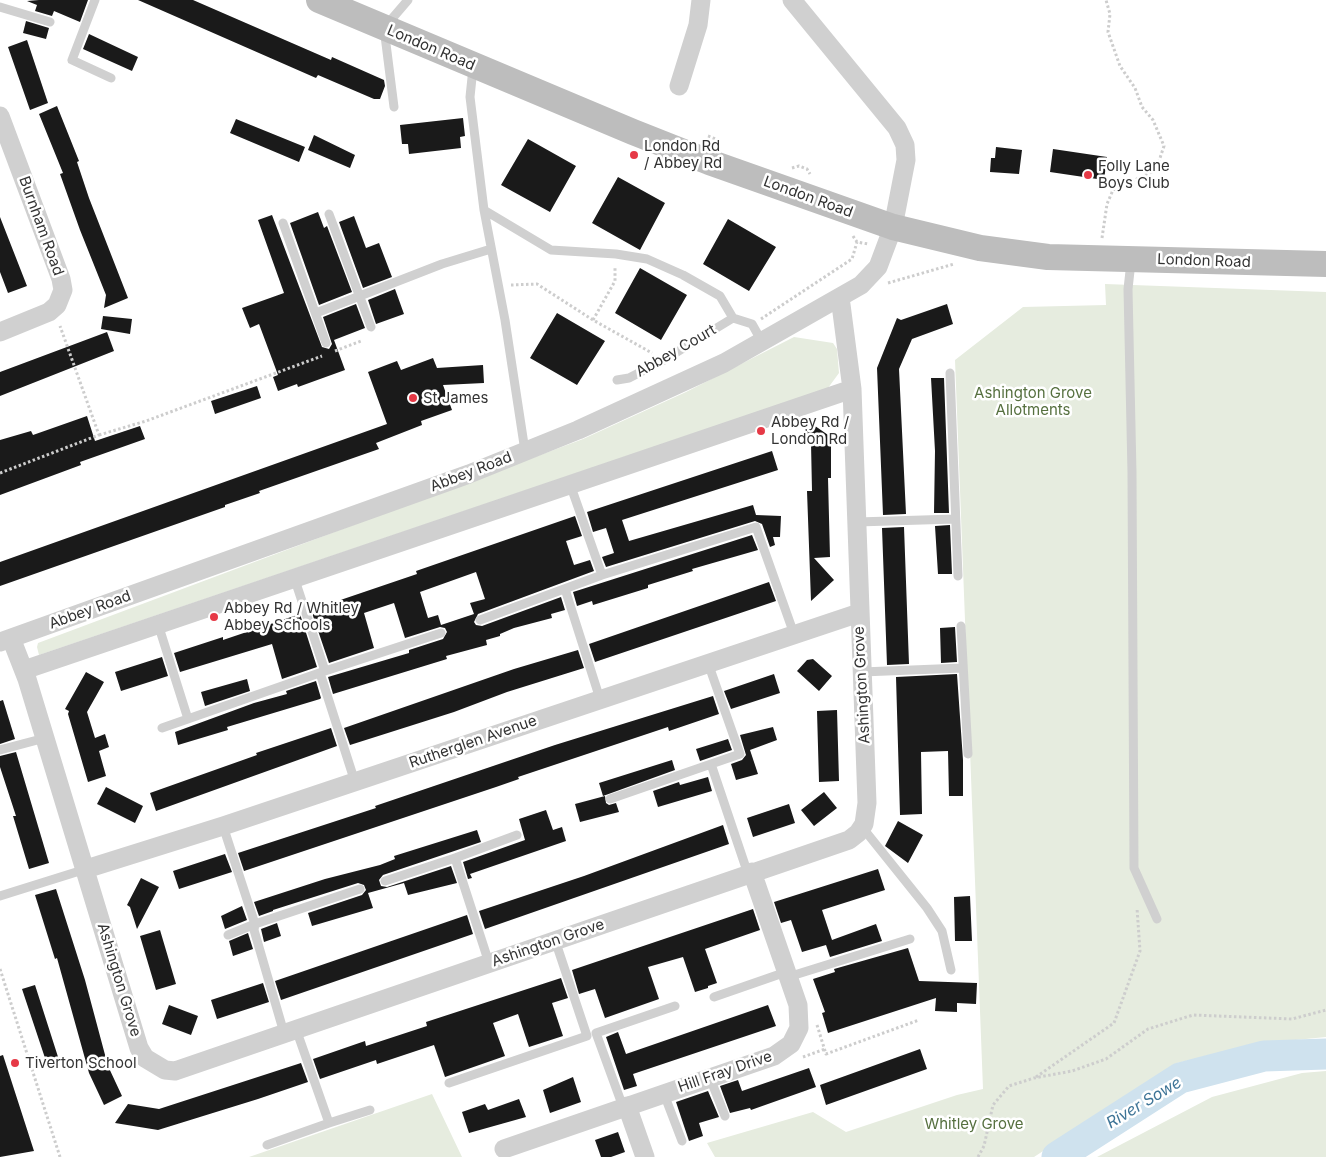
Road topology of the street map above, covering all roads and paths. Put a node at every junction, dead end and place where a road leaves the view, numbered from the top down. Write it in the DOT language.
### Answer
graph roads {
  1 [pos="95,0"];
  2 [pos="319,0"];
  3 [pos="408,0"];
  4 [pos="701,0"];
  5 [pos="792,0"];
  6 [pos="1106,0"];
  7 [pos="0,7"];
  8 [pos="50,22"];
  9 [pos="384,28"];
  10 [pos="473,65"];
  11 [pos="111,78"];
  12 [pos="679,86"];
  13 [pos="394,107"];
  14 [pos="0,116"];
  15 [pos="484,210"];
  16 [pos="329,214"];
  17 [pos="283,223"];
  18 [pos="893,227"];
  19 [pos="857,242"];
  20 [pos="490,249"];
  21 [pos="616,254"];
  22 [pos="1100,258"];
  23 [pos="1131,259"];
  24 [pos="962,262"];
  25 [pos="1326,264"];
  26 [pos="880,286"];
  27 [pos="500,289"];
  28 [pos="360,296"];
  29 [pos="840,297"];
  30 [pos="54,308"];
  31 [pos="316,313"];
  32 [pos="733,318"];
  33 [pos="593,320"];
  34 [pos="371,326"];
  35 [pos="0,332"];
  36 [pos="757,332"];
  37 [pos="361,342"];
  38 [pos="326,343"];
  39 [pos="333,352"];
  40 [pos="326,354"];
  41 [pos="664,360"];
  42 [pos="950,372"];
  43 [pos="617,380"];
  44 [pos="852,389"];
  45 [pos="99,435"];
  46 [pos="524,451"];
  47 [pos="0,472"];
  48 [pos="570,484"];
  49 [pos="955,519"];
  50 [pos="857,522"];
  51 [pos="602,575"];
  52 [pos="958,576"];
  53 [pos="294,577"];
  54 [pos="565,589"];
  55 [pos="859,613"];
  56 [pos="480,620"];
  57 [pos="158,624"];
  58 [pos="961,626"];
  59 [pos="441,633"];
  60 [pos="794,634"];
  61 [pos="5,640"];
  62 [pos="708,663"];
  63 [pos="962,668"];
  64 [pos="24,670"];
  65 [pos="322,672"];
  66 [pos="862,672"];
  67 [pos="600,699"];
  68 [pos="188,719"];
  69 [pos="162,728"];
  70 [pos="45,738"];
  71 [pos="0,750"];
  72 [pos="968,754"];
  73 [pos="711,764"];
  74 [pos="354,782"];
  75 [pos="610,799"];
  76 [pos="223,826"];
  77 [pos="862,827"];
  78 [pos="517,835"];
  79 [pos="454,858"];
  80 [pos="86,869"];
  81 [pos="750,873"];
  82 [pos="385,881"];
  83 [pos="360,889"];
  84 [pos="0,896"];
  85 [pos="1137,905"];
  86 [pos="1157,919"];
  87 [pos="254,924"];
  88 [pos="228,935"];
  89 [pos="910,938"];
  90 [pos="555,940"];
  91 [pos="489,963"];
  92 [pos="0,969"];
  93 [pos="951,970"];
  94 [pos="787,974"];
  95 [pos="714,996"];
  96 [pos="675,1006"];
  97 [pos="1326,1010"];
  98 [pos="919,1020"];
  99 [pos="817,1024"];
  100 [pos="290,1031"];
  101 [pos="596,1033"];
  102 [pos="587,1036"];
  103 [pos="710,1078"];
  104 [pos="1034,1078"];
  105 [pos="449,1083"];
  106 [pos="664,1094"];
  107 [pos="625,1107"];
  108 [pos="370,1110"];
  109 [pos="725,1116"];
  110 [pos="329,1123"];
  111 [pos="682,1141"];
  112 [pos="267,1145"];
  113 [pos="504,1148"];
  114 [pos="60,1157"];
  115 [pos="644,1157"];
  116 [pos="978,1157"];
  1 -- 11 [label="lane"];
  2 -- 9 [label="main road, London Road"];
  3 -- 9 [label="lane"];
  4 -- 12 [label="street"];
  5 -- 18 [label="street, Abbey Road"];
  6 -- 22 [label="path"];
  7 -- 8 [label="lane"];
  9 -- 10 [label="main road, London Road"];
  9 -- 13 [label="lane"];
  10 -- 15 [label="lane"];
  10 -- 18 [label="main road, London Road"];
  14 -- 30 [label="street, Burnham Road"];
  15 -- 20 [label="lane"];
  15 -- 21 [label="lane"];
  16 -- 28 [label="lane"];
  17 -- 31 [label="lane"];
  18 -- 22 [label="main road, London Road"];
  18 -- 29 [label="street, Abbey Road"];
  19 -- 36 [label="path"];
  20 -- 27 [label="lane"];
  20 -- 28 [label="lane"];
  21 -- 32 [label="lane"];
  21 -- 33 [label="path"];
  22 -- 23 [label="main road, London Road"];
  23 -- 25 [label="main road, London Road"];
  23 -- 86 [label="lane"];
  24 -- 26 [label="path"];
  27 -- 33 [label="path"];
  27 -- 46 [label="lane"];
  28 -- 31 [label="lane"];
  28 -- 34 [label="lane"];
  29 -- 36 [label="street, Abbey Road"];
  29 -- 44 [label="street, Ashington Grove"];
  30 -- 35 [label="street"];
  30 -- 45 [label="path"];
  31 -- 38 [label="lane"];
  32 -- 36 [label="lane"];
  32 -- 41 [label="lane, Abbey Court"];
  33 -- 41 [label="path"];
  36 -- 46 [label="street, Abbey Road"];
  37 -- 39 [label="path"];
  40 -- 45 [label="path"];
  41 -- 43 [label="lane, Abbey Court"];
  42 -- 49 [label="lane"];
  44 -- 48 [label="street"];
  44 -- 50 [label="street, Ashington Grove"];
  45 -- 47 [label="path"];
  46 -- 61 [label="street, Abbey Road"];
  48 -- 51 [label="lane"];
  48 -- 53 [label="street"];
  49 -- 50 [label="lane"];
  49 -- 52 [label="lane"];
  50 -- 55 [label="street, Ashington Grove"];
  51 -- 54 [label="lane"];
  51 -- 60 [label="lane"];
  53 -- 57 [label="street"];
  53 -- 65 [label="lane"];
  54 -- 56 [label="lane"];
  54 -- 67 [label="lane"];
  55 -- 60 [label="street, Rutherglen Avenue"];
  55 -- 66 [label="street, Ashington Grove"];
  57 -- 64 [label="street"];
  57 -- 68 [label="lane"];
  58 -- 63 [label="lane"];
  59 -- 65 [label="lane"];
  60 -- 62 [label="street, Rutherglen Avenue"];
  61 -- 64 [label="street, Ashington Grove"];
  62 -- 67 [label="street, Rutherglen Avenue"];
  62 -- 73 [label="lane"];
  63 -- 66 [label="lane"];
  63 -- 72 [label="lane"];
  64 -- 70 [label="street, Ashington Grove"];
  65 -- 68 [label="lane"];
  65 -- 74 [label="lane"];
  66 -- 77 [label="street, Ashington Grove"];
  67 -- 74 [label="street, Rutherglen Avenue"];
  68 -- 69 [label="lane"];
  70 -- 71 [label="lane"];
  70 -- 80 [label="street, Ashington Grove"];
  73 -- 75 [label="lane"];
  73 -- 81 [label="lane"];
  74 -- 76 [label="street, Rutherglen Avenue"];
  76 -- 80 [label="street, Rutherglen Avenue"];
  76 -- 87 [label="lane"];
  77 -- 81 [label="street, Ashington Grove"];
  77 -- 93 [label="lane"];
  78 -- 79 [label="lane"];
  79 -- 82 [label="lane"];
  79 -- 91 [label="lane"];
  80 -- 84 [label="lane"];
  80 -- 100 [label="street, Ashington Grove"];
  81 -- 90 [label="street, Ashington Grove"];
  81 -- 94 [label="street, Hill Fray Drive"];
  83 -- 87 [label="lane"];
  85 -- 104 [label="path"];
  87 -- 88 [label="lane"];
  87 -- 100 [label="lane"];
  89 -- 94 [label="lane"];
  90 -- 91 [label="street, Ashington Grove"];
  90 -- 102 [label="lane"];
  91 -- 100 [label="street, Ashington Grove"];
  92 -- 114 [label="path"];
  94 -- 95 [label="lane"];
  94 -- 103 [label="street, Hill Fray Drive"];
  96 -- 101 [label="lane"];
  97 -- 104 [label="path"];
  98 -- 99 [label="path"];
  100 -- 110 [label="lane"];
  101 -- 102 [label="lane"];
  101 -- 107 [label="lane"];
  102 -- 105 [label="lane"];
  103 -- 106 [label="street, Hill Fray Drive"];
  103 -- 109 [label="lane"];
  104 -- 116 [label="path"];
  106 -- 107 [label="street, Hill Fray Drive"];
  106 -- 111 [label="lane"];
  107 -- 113 [label="street, Hill Fray Drive"];
  107 -- 115 [label="street"];
  108 -- 110 [label="lane"];
  110 -- 112 [label="lane"];
}
